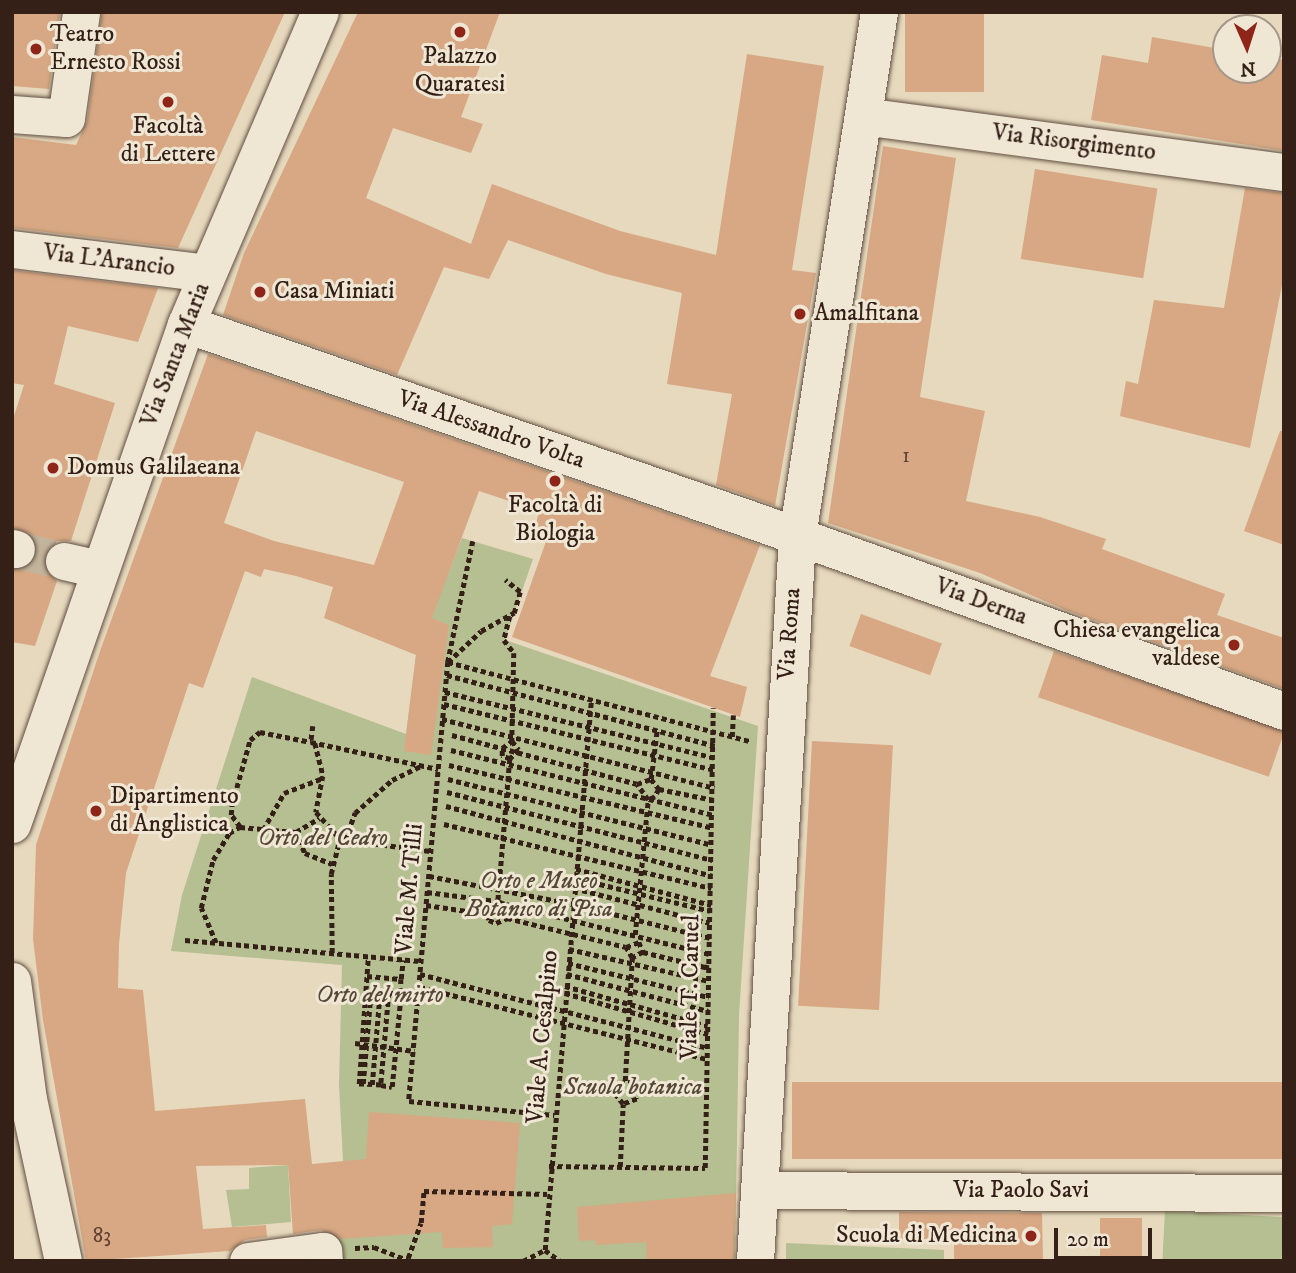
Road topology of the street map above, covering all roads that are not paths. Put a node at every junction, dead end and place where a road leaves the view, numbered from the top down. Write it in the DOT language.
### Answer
graph roads {
  1 [pos="81,12"];
  2 [pos="320,12"];
  3 [pos="879,12"];
  4 [pos="12,114"];
  5 [pos="863,116"];
  6 [pos="1284,172"];
  7 [pos="12,249"];
  8 [pos="206,274"];
  9 [pos="186,324"];
  10 [pos="797,536"];
  11 [pos="1284,711"];
  12 [pos="12,824"];
  13 [pos="12,981"];
  14 [pos="759,1189"];
  15 [pos="1284,1193"];
  16 [pos="332,1253"];
  17 [pos="63,1261"];
  18 [pos="248,1261"];
  19 [pos="755,1261"];
  1 -- 4 [label="street"];
  2 -- 8 [label="street, Via Santa Maria"];
  3 -- 5 [label="street, Via Roma"];
  5 -- 6 [label="street, Via Risorgimento"];
  5 -- 10 [label="street, Via Roma"];
  7 -- 8 [label="street, Via L'Arancio"];
  8 -- 9 [label="street, Via Santa Maria"];
  9 -- 10 [label="street, Via Alessandro Volta"];
  9 -- 12 [label="street, Via Santa Maria"];
  10 -- 11 [label="street, Via Derna"];
  10 -- 14 [label="street, Via Roma"];
  13 -- 17 [label="street"];
  14 -- 15 [label="street, Via Paolo Savi"];
  14 -- 19 [label="street, Via Roma"];
  16 -- 18 [label="street"];
}
